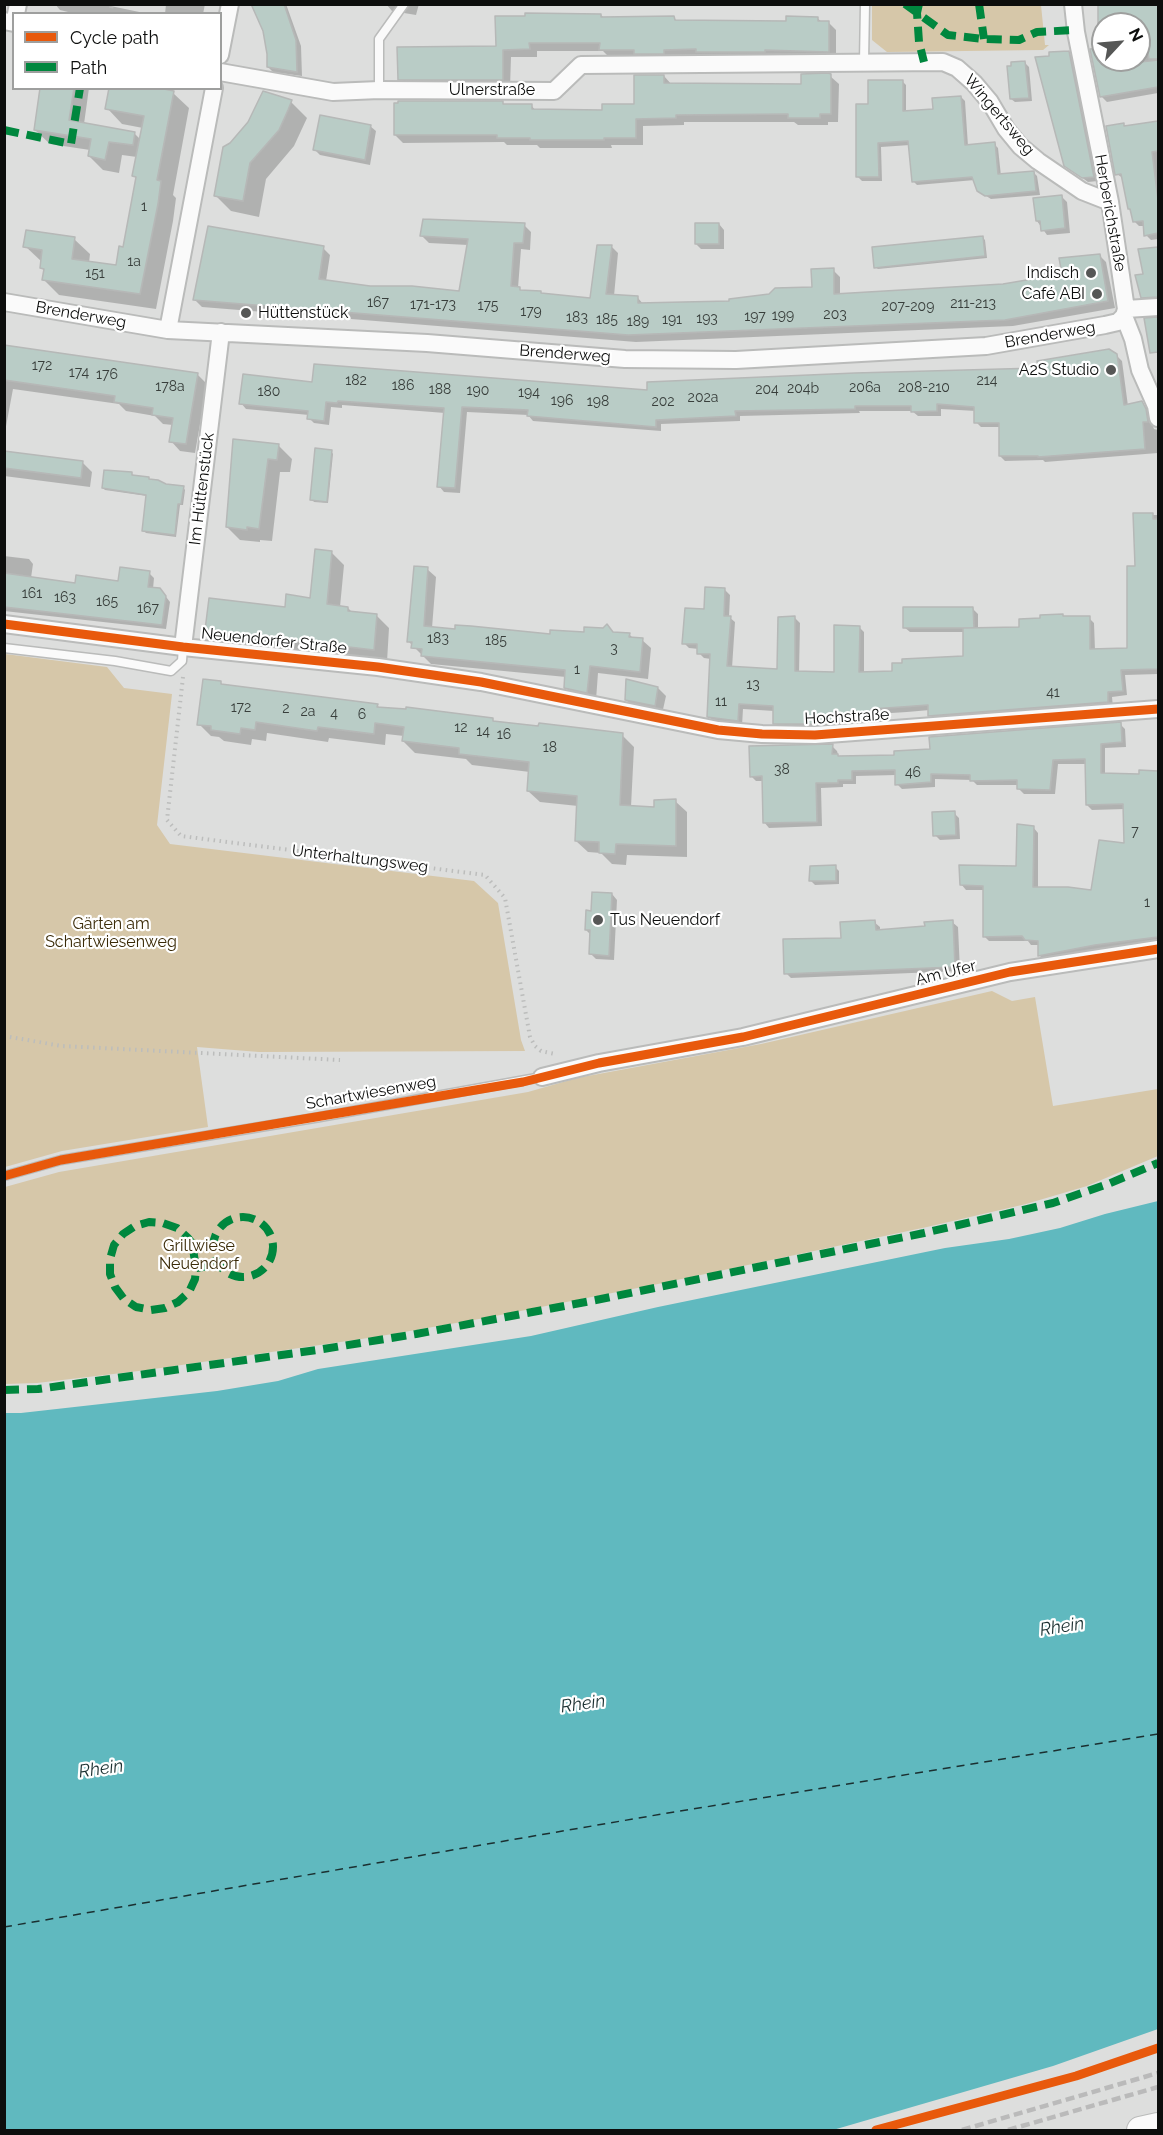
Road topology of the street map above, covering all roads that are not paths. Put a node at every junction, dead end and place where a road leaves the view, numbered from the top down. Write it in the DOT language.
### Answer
graph roads {
  1 [pos="230,4"];
  2 [pos="404,4"];
  3 [pos="865,4"];
  4 [pos="1072,4"];
  5 [pos="222,45"];
  6 [pos="864,62"];
  7 [pos="222,72"];
  8 [pos="214,90"];
  9 [pos="379,90"];
  10 [pos="1110,202"];
  11 [pos="4,302"];
  12 [pos="1158,307"];
  13 [pos="1125,312"];
  14 [pos="168,330"];
  15 [pos="221,332"];
  16 [pos="1158,418"];
  17 [pos="4,624"];
  18 [pos="4,648"];
  19 [pos="182,654"];
  20 [pos="540,693"];
  21 [pos="1158,709"];
  22 [pos="1158,949"];
  23 [pos="743,1037"];
  24 [pos="539,1075"];
  25 [pos="4,1176"];
  26 [pos="1158,2126"];
  27 [pos="1140,2130"];
  1 -- 5 [label="street"];
  2 -- 9 [label="lane"];
  3 -- 6 [label="lane"];
  4 -- 10 [label="street, Herberichstraße"];
  6 -- 9 [label="street, Ulnerstraße"];
  6 -- 10 [label="street, Wingertsweg"];
  7 -- 9 [label="street, Ulnerstraße"];
  8 -- 14 [label="street"];
  10 -- 13 [label="street, Herberichstraße"];
  11 -- 14 [label="street, Brenderweg"];
  12 -- 13 [label="street, Brenderweg"];
  13 -- 15 [label="street, Brenderweg"];
  13 -- 16 [label="street, Herberichstraße"];
  14 -- 15 [label="street, Brenderweg"];
  15 -- 19 [label="street, Im Hüttenstück"];
  17 -- 19 [label="street, Neuendorfer Straße"];
  18 -- 19 [label="lane"];
  19 -- 20 [label="street, Neuendorfer Straße"];
  20 -- 21 [label="street, Hochstraße"];
  22 -- 23 [label="street, Am Ufer"];
  23 -- 24 [label="street, Schartwiesenweg"];
  24 -- 25 [label="lane, Schartwiesenweg"];
  26 -- 27 [label="main road"];
}
